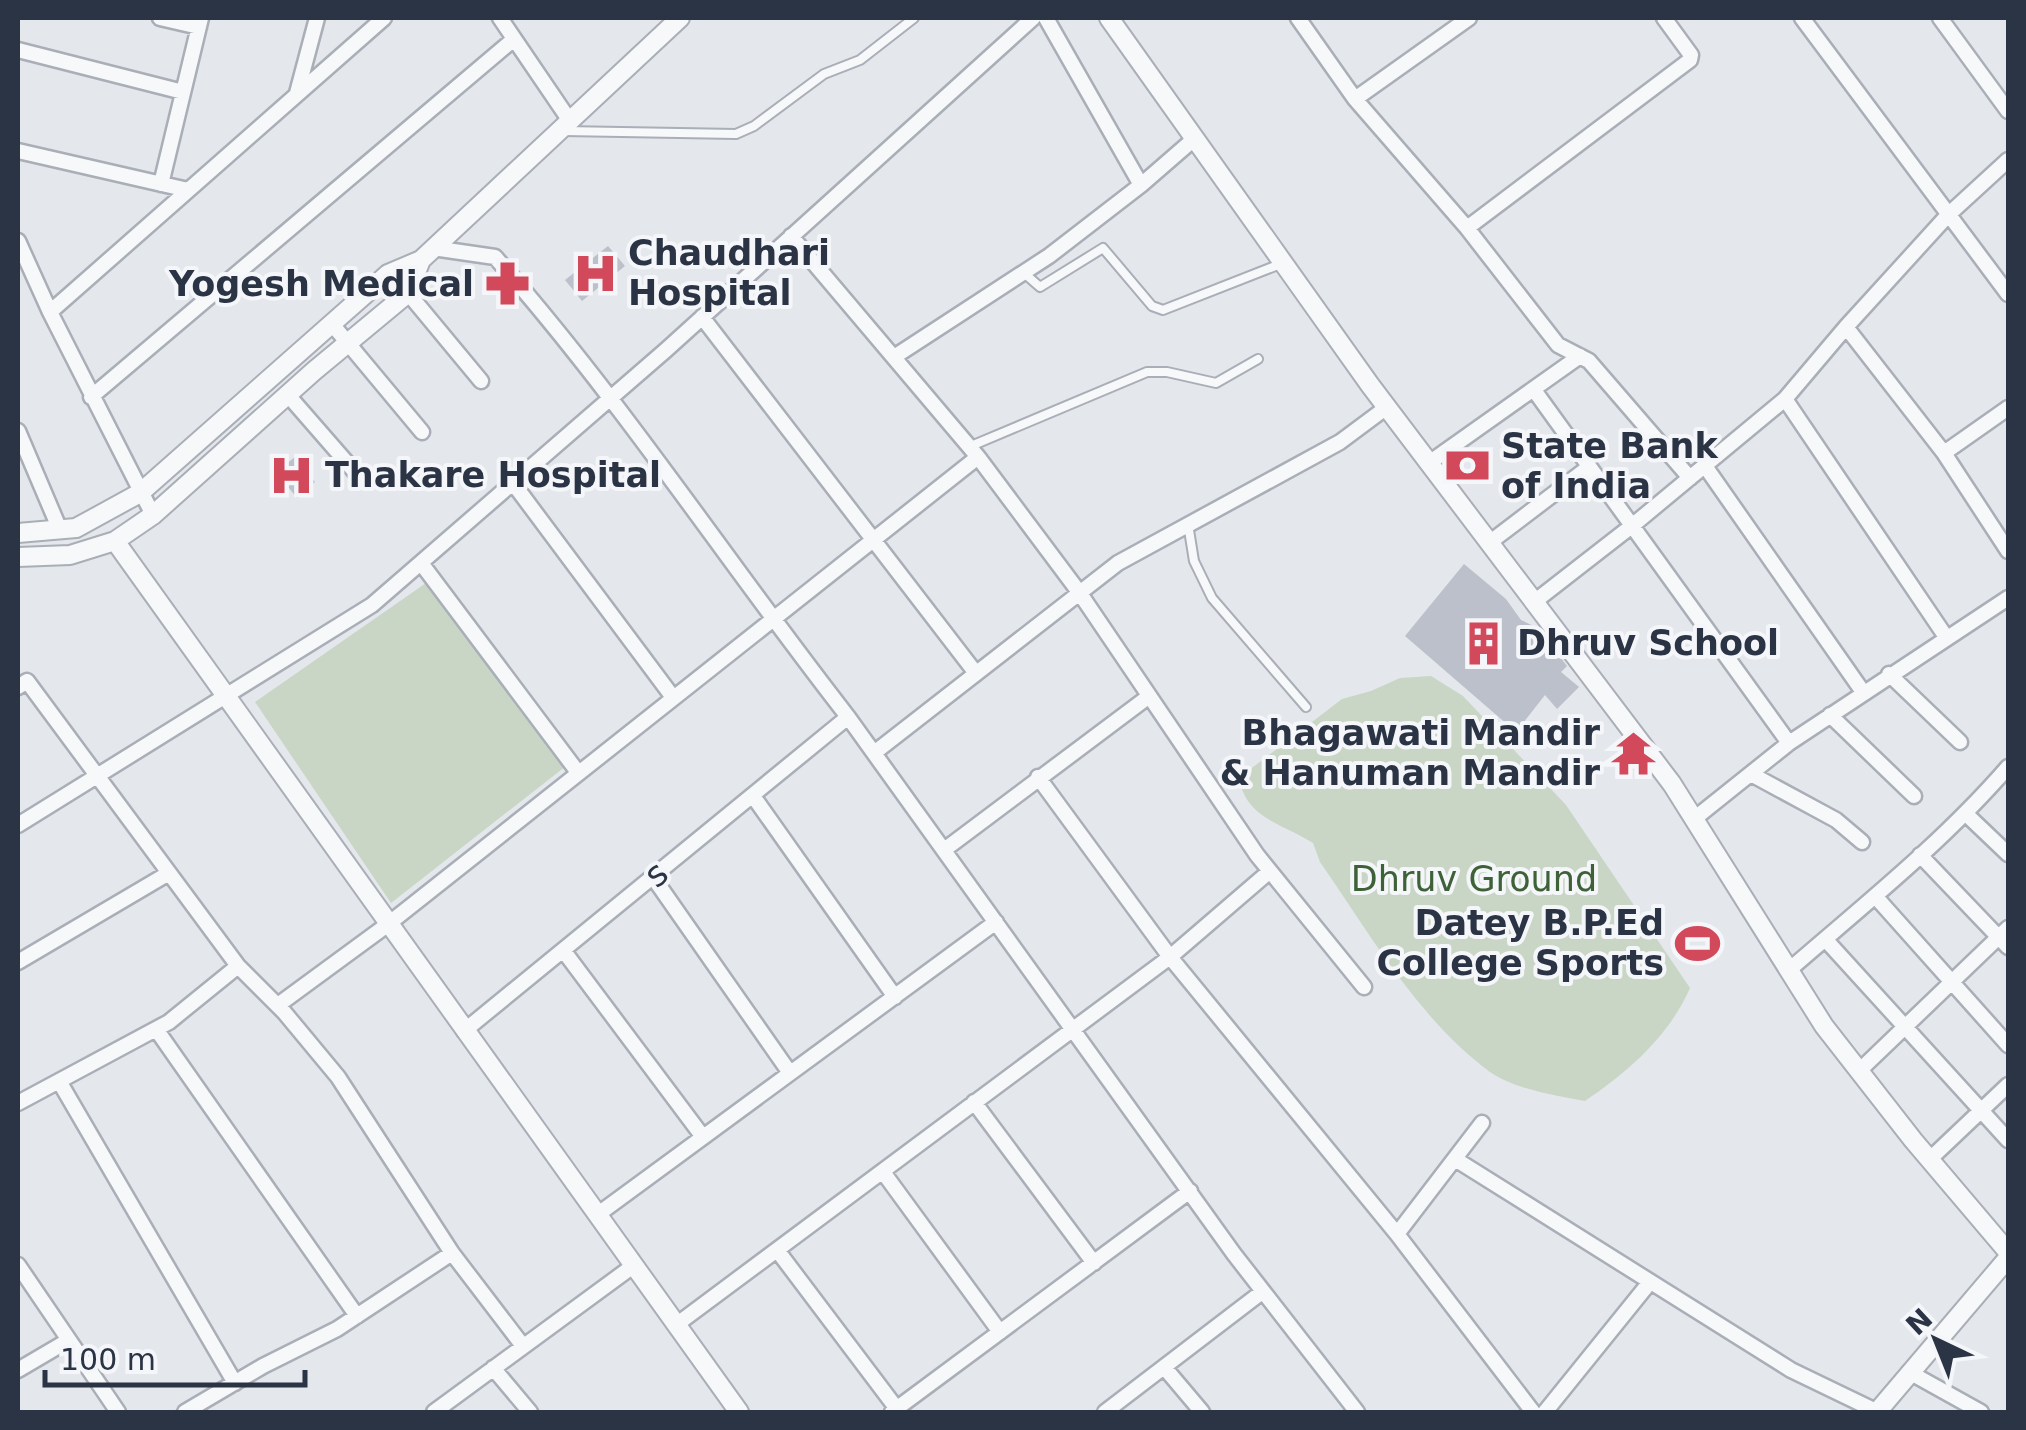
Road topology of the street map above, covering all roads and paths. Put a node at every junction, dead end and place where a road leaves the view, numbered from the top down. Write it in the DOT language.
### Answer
graph roads {
  1 [pos="160,18"];
  2 [pos="317,18"];
  3 [pos="384,18"];
  4 [pos="500,18"];
  5 [pos="680,18"];
  6 [pos="914,18"];
  7 [pos="1033,18"];
  8 [pos="1046,18"];
  9 [pos="1111,18"];
  10 [pos="1298,18"];
  11 [pos="1469,18"];
  12 [pos="1664,18"];
  13 [pos="1802,18"];
  14 [pos="1940,18"];
  15 [pos="200,22"];
  16 [pos="514,38"];
  17 [pos="18,50"];
  18 [pos="183,92"];
  19 [pos="297,93"];
  20 [pos="1355,99"];
  21 [pos="2008,111"];
  22 [pos="565,126"];
  23 [pos="1194,139"];
  24 [pos="18,150"];
  25 [pos="2008,160"];
  26 [pos="161,184"];
  27 [pos="1141,186"];
  28 [pos="188,190"];
  29 [pos="1948,215"];
  30 [pos="1466,228"];
  31 [pos="791,236"];
  32 [pos="18,241"];
  33 [pos="427,254"];
  34 [pos="1282,263"];
  35 [pos="1024,273"];
  36 [pos="408,293"];
  37 [pos="2008,294"];
  38 [pos="50,312"];
  39 [pos="702,318"];
  40 [pos="332,324"];
  41 [pos="1846,326"];
  42 [pos="348,342"];
  43 [pos="1580,356"];
  44 [pos="894,358"];
  45 [pos="1258,359"];
  46 [pos="481,381"];
  47 [pos="1534,390"];
  48 [pos="287,394"];
  49 [pos="91,396"];
  50 [pos="611,398"];
  51 [pos="1785,400"];
  52 [pos="1387,408"];
  53 [pos="2008,408"];
  54 [pos="18,431"];
  55 [pos="422,432"];
  56 [pos="973,452"];
  57 [pos="1944,454"];
  58 [pos="1429,462"];
  59 [pos="1705,466"];
  60 [pos="1589,467"];
  61 [pos="356,472"];
  62 [pos="1690,478"];
  63 [pos="513,483"];
  64 [pos="140,492"];
  65 [pos="153,514"];
  66 [pos="1188,524"];
  67 [pos="1633,525"];
  68 [pos="60,530"];
  69 [pos="18,532"];
  70 [pos="115,541"];
  71 [pos="873,542"];
  72 [pos="1489,543"];
  73 [pos="2008,551"];
  74 [pos="18,557"];
  75 [pos="420,563"];
  76 [pos="1079,592"];
  77 [pos="2008,598"];
  78 [pos="1534,602"];
  79 [pos="772,619"];
  80 [pos="1946,637"];
  81 [pos="975,672"];
  82 [pos="1890,674"];
  83 [pos="18,687"];
  84 [pos="1863,692"];
  85 [pos="672,696"];
  86 [pos="1148,697"];
  87 [pos="224,698"];
  88 [pos="1306,707"];
  89 [pos="1830,715"];
  90 [pos="848,717"];
  91 [pos="1960,742"];
  92 [pos="1789,743"];
  93 [pos="874,753"];
  94 [pos="2008,766"];
  95 [pos="577,772"];
  96 [pos="1751,774"];
  97 [pos="98,776"];
  98 [pos="1038,777"];
  99 [pos="753,796"];
  100 [pos="1914,796"];
  101 [pos="1965,813"];
  102 [pos="1694,820"];
  103 [pos="18,825"];
  104 [pos="1862,842"];
  105 [pos="944,850"];
  106 [pos="2008,854"];
  107 [pos="1920,856"];
  108 [pos="1270,870"];
  109 [pos="169,873"];
  110 [pos="653,877"];
  111 [pos="1875,896"];
  112 [pos="996,922"];
  113 [pos="388,925"];
  114 [pos="2005,937"];
  115 [pos="1825,939"];
  116 [pos="563,950"];
  117 [pos="1170,957"];
  118 [pos="18,962"];
  119 [pos="238,966"];
  120 [pos="1789,970"];
  121 [pos="1952,982"];
  122 [pos="1364,987"];
  123 [pos="894,997"];
  124 [pos="278,1005"];
  125 [pos="1904,1027"];
  126 [pos="1073,1028"];
  127 [pos="156,1029"];
  128 [pos="464,1031"];
  129 [pos="2008,1044"];
  130 [pos="1859,1071"];
  131 [pos="790,1074"];
  132 [pos="59,1081"];
  133 [pos="2008,1085"];
  134 [pos="18,1102"];
  135 [pos="974,1102"];
  136 [pos="1981,1111"];
  137 [pos="1482,1123"];
  138 [pos="703,1137"];
  139 [pos="2008,1140"];
  140 [pos="1454,1158"];
  141 [pos="1930,1159"];
  142 [pos="883,1172"];
  143 [pos="1190,1192"];
  144 [pos="596,1215"];
  145 [pos="1397,1234"];
  146 [pos="778,1250"];
  147 [pos="452,1253"];
  148 [pos="2008,1255"];
  149 [pos="1094,1262"];
  150 [pos="18,1265"];
  151 [pos="633,1266"];
  152 [pos="1650,1282"];
  153 [pos="1262,1292"];
  154 [pos="358,1316"];
  155 [pos="676,1325"];
  156 [pos="1000,1332"];
  157 [pos="69,1340"];
  158 [pos="523,1346"];
  159 [pos="1164,1367"];
  160 [pos="493,1368"];
  161 [pos="18,1370"];
  162 [pos="1908,1372"];
  163 [pos="235,1383"];
  164 [pos="894,1411"];
  165 [pos="118,1412"];
  166 [pos="185,1412"];
  167 [pos="434,1412"];
  168 [pos="530,1412"];
  169 [pos="738,1412"];
  170 [pos="1106,1412"];
  171 [pos="1202,1412"];
  172 [pos="1358,1412"];
  173 [pos="1533,1412"];
  174 [pos="1545,1412"];
  175 [pos="1877,1412"];
  176 [pos="1981,1412"];
  1 -- 15 [label="street"];
  2 -- 19 [label="street"];
  3 -- 19 [label="street"];
  4 -- 16 [label="street"];
  5 -- 22 [label="street"];
  6 -- 22 [label="lane"];
  7 -- 31 [label="street"];
  8 -- 27 [label="street"];
  9 -- 23 [label="street"];
  10 -- 20 [label="street"];
  11 -- 20 [label="street"];
  12 -- 30 [label="street"];
  13 -- 29 [label="street"];
  14 -- 21 [label="street"];
  15 -- 18 [label="street"];
  16 -- 22 [label="street"];
  16 -- 49 [label="street"];
  17 -- 18 [label="street"];
  18 -- 26 [label="street"];
  19 -- 28 [label="street"];
  20 -- 30 [label="street"];
  22 -- 33 [label="street"];
  23 -- 27 [label="street"];
  23 -- 34 [label="street"];
  24 -- 26 [label="street"];
  25 -- 29 [label="street"];
  26 -- 28 [label="street"];
  27 -- 35 [label="street"];
  28 -- 38 [label="street"];
  29 -- 37 [label="street"];
  29 -- 41 [label="street"];
  30 -- 43 [label="street"];
  31 -- 39 [label="street"];
  31 -- 44 [label="street"];
  32 -- 38 [label="street"];
  33 -- 36 [label="street"];
  33 -- 40 [label="street"];
  33 -- 50 [label="street"];
  34 -- 35 [label="lane"];
  34 -- 52 [label="street"];
  35 -- 44 [label="street"];
  36 -- 42 [label="street"];
  36 -- 46 [label="street"];
  38 -- 49 [label="street"];
  39 -- 50 [label="street"];
  39 -- 71 [label="street"];
  40 -- 42 [label="street"];
  40 -- 64 [label="street"];
  41 -- 51 [label="street"];
  41 -- 57 [label="street"];
  42 -- 48 [label="street"];
  42 -- 55 [label="street"];
  43 -- 47 [label="street"];
  43 -- 62 [label="street"];
  44 -- 56 [label="street"];
  45 -- 56 [label="lane"];
  47 -- 58 [label="street"];
  47 -- 60 [label="street"];
  48 -- 61 [label="street"];
  48 -- 65 [label="street"];
  49 -- 64 [label="street"];
  50 -- 63 [label="street"];
  50 -- 79 [label="street"];
  51 -- 59 [label="street"];
  51 -- 80 [label="street"];
  52 -- 58 [label="street"];
  52 -- 66 [label="street"];
  53 -- 57 [label="street"];
  54 -- 68 [label="street"];
  56 -- 71 [label="street"];
  56 -- 76 [label="street"];
  57 -- 73 [label="street"];
  58 -- 72 [label="street"];
  59 -- 62 [label="street"];
  59 -- 84 [label="street"];
  60 -- 67 [label="street"];
  60 -- 72 [label="street"];
  62 -- 67 [label="street"];
  63 -- 75 [label="street"];
  63 -- 85 [label="street"];
  64 -- 65 [label="street"];
  64 -- 68 [label="street"];
  65 -- 70 [label="street"];
  66 -- 76 [label="street"];
  66 -- 88 [label="lane"];
  67 -- 78 [label="street"];
  67 -- 92 [label="street"];
  68 -- 69 [label="street"];
  70 -- 74 [label="street"];
  70 -- 87 [label="street"];
  71 -- 79 [label="street"];
  71 -- 81 [label="street"];
  72 -- 78 [label="street"];
  75 -- 87 [label="street"];
  75 -- 95 [label="street"];
  76 -- 81 [label="street"];
  76 -- 86 [label="street"];
  77 -- 80 [label="street"];
  78 -- 102 [label="street"];
  79 -- 85 [label="street"];
  79 -- 90 [label="street"];
  80 -- 82 [label="street"];
  81 -- 93 [label="street"];
  82 -- 84 [label="street"];
  82 -- 91 [label="street"];
  83 -- 97 [label="street"];
  84 -- 89 [label="street"];
  85 -- 95 [label="street"];
  86 -- 98 [label="street"];
  86 -- 108 [label="street"];
  87 -- 97 [label="street"];
  87 -- 113 [label="street"];
  89 -- 92 [label="street"];
  89 -- 100 [label="street"];
  90 -- 93 [label="street"];
  90 -- 99 [label="street, s"];
  92 -- 96 [label="street"];
  93 -- 105 [label="street"];
  94 -- 101 [label="street"];
  95 -- 113 [label="street"];
  96 -- 102 [label="street"];
  96 -- 104 [label="street"];
  97 -- 103 [label="street"];
  97 -- 109 [label="street"];
  98 -- 105 [label="street"];
  98 -- 117 [label="street"];
  99 -- 110 [label="street, s"];
  99 -- 123 [label="street"];
  101 -- 106 [label="street"];
  101 -- 107 [label="street"];
  102 -- 120 [label="street"];
  105 -- 112 [label="street"];
  107 -- 111 [label="street"];
  107 -- 114 [label="street"];
  108 -- 117 [label="street"];
  108 -- 122 [label="street"];
  109 -- 118 [label="street"];
  109 -- 119 [label="street"];
  110 -- 116 [label="street, s"];
  110 -- 131 [label="street"];
  111 -- 115 [label="street"];
  111 -- 121 [label="street"];
  112 -- 123 [label="street"];
  112 -- 126 [label="street"];
  113 -- 124 [label="street"];
  113 -- 128 [label="street"];
  114 -- 121 [label="street"];
  115 -- 120 [label="street"];
  115 -- 125 [label="street"];
  116 -- 128 [label="street, s"];
  116 -- 138 [label="street"];
  117 -- 126 [label="street"];
  117 -- 145 [label="street"];
  119 -- 124 [label="street"];
  119 -- 127 [label="street"];
  120 -- 130 [label="street"];
  121 -- 125 [label="street"];
  121 -- 129 [label="street"];
  123 -- 131 [label="street"];
  124 -- 147 [label="street"];
  125 -- 130 [label="street"];
  125 -- 136 [label="street"];
  126 -- 135 [label="street"];
  126 -- 143 [label="street"];
  127 -- 132 [label="street"];
  127 -- 154 [label="street"];
  128 -- 144 [label="street"];
  130 -- 141 [label="street"];
  131 -- 138 [label="street"];
  132 -- 134 [label="street"];
  132 -- 163 [label="street"];
  133 -- 136 [label="street"];
  135 -- 142 [label="street"];
  135 -- 149 [label="street"];
  136 -- 139 [label="street"];
  136 -- 141 [label="street"];
  137 -- 140 [label="street"];
  138 -- 144 [label="street"];
  140 -- 145 [label="street"];
  140 -- 152 [label="street"];
  141 -- 148 [label="street"];
  142 -- 146 [label="street"];
  142 -- 156 [label="street"];
  143 -- 149 [label="street"];
  143 -- 153 [label="street"];
  144 -- 151 [label="street"];
  145 -- 173 [label="street"];
  146 -- 155 [label="street"];
  146 -- 164 [label="street"];
  147 -- 154 [label="street"];
  147 -- 158 [label="street"];
  148 -- 162 [label="street"];
  149 -- 156 [label="street"];
  150 -- 157 [label="street"];
  151 -- 155 [label="street"];
  151 -- 158 [label="street"];
  152 -- 174 [label="street"];
  152 -- 175 [label="street"];
  153 -- 159 [label="street"];
  153 -- 172 [label="street"];
  154 -- 163 [label="street"];
  155 -- 169 [label="street"];
  156 -- 164 [label="street"];
  157 -- 161 [label="street"];
  157 -- 165 [label="street"];
  158 -- 160 [label="street"];
  159 -- 170 [label="street"];
  159 -- 171 [label="street"];
  160 -- 167 [label="street"];
  160 -- 168 [label="street"];
  162 -- 175 [label="street"];
  162 -- 176 [label="street"];
  163 -- 166 [label="street"];
}
